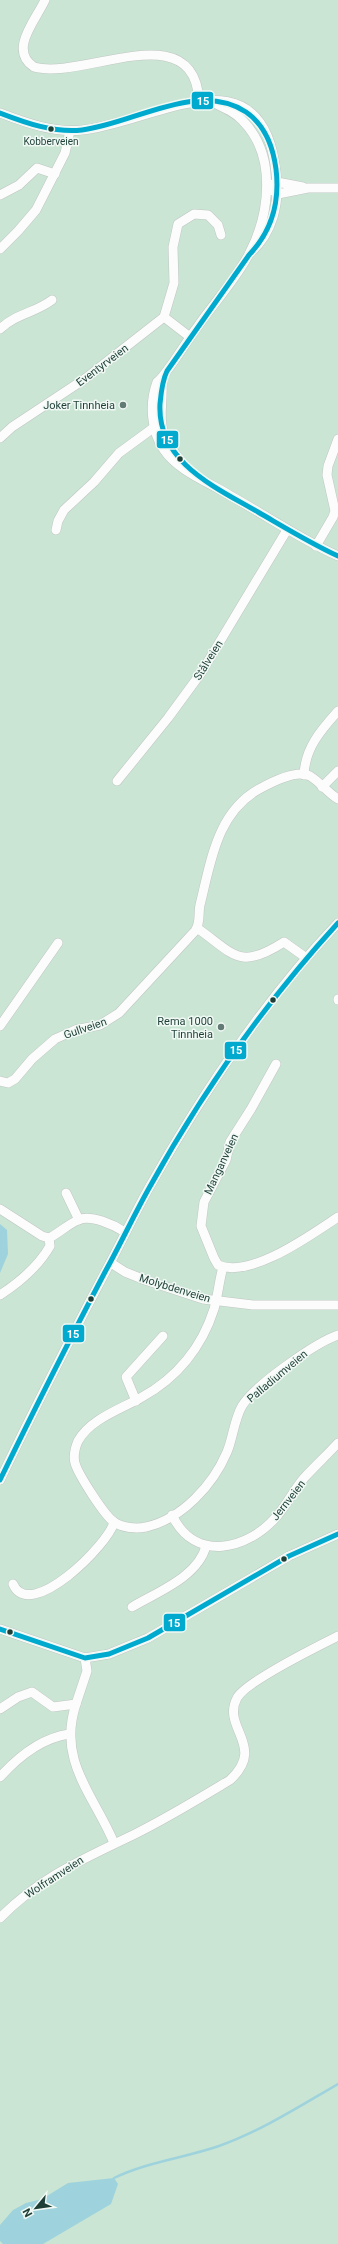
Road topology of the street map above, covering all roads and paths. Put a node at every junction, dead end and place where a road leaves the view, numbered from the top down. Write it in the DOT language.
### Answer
graph roads {
  1 [pos="46,0"];
  2 [pos="199,101"];
  3 [pos="212,102"];
  4 [pos="0,113"];
  5 [pos="70,131"];
  6 [pos="55,174"];
  7 [pos="277,182"];
  8 [pos="267,187"];
  9 [pos="308,188"];
  10 [pos="338,188"];
  11 [pos="278,194"];
  12 [pos="0,195"];
  13 [pos="221,235"];
  14 [pos="0,249"];
  15 [pos="249,255"];
  16 [pos="52,300"];
  17 [pos="164,317"];
  18 [pos="0,329"];
  19 [pos="190,337"];
  20 [pos="157,425"];
  21 [pos="0,438"];
  22 [pos="338,439"];
  23 [pos="337,510"];
  24 [pos="56,530"];
  25 [pos="287,530"];
  26 [pos="316,546"];
  27 [pos="338,556"];
  28 [pos="338,711"];
  29 [pos="338,771"];
  30 [pos="304,775"];
  31 [pos="117,781"];
  32 [pos="322,787"];
  33 [pos="338,799"];
  34 [pos="338,922"];
  35 [pos="197,928"];
  36 [pos="58,943"];
  37 [pos="305,958"];
  38 [pos="0,1026"];
  39 [pos="276,1064"];
  40 [pos="0,1081"];
  41 [pos="66,1193"];
  42 [pos="0,1209"];
  43 [pos="338,1217"];
  44 [pos="78,1220"];
  45 [pos="125,1232"];
  46 [pos="48,1238"];
  47 [pos="111,1263"];
  48 [pos="223,1267"];
  49 [pos="0,1295"];
  50 [pos="216,1301"];
  51 [pos="338,1305"];
  52 [pos="338,1335"];
  53 [pos="163,1336"];
  54 [pos="136,1401"];
  55 [pos="338,1443"];
  56 [pos="0,1480"];
  57 [pos="172,1515"];
  58 [pos="114,1522"];
  59 [pos="338,1534"];
  60 [pos="206,1546"];
  61 [pos="13,1584"];
  62 [pos="132,1607"];
  63 [pos="0,1629"];
  64 [pos="338,1636"];
  65 [pos="85,1658"];
  66 [pos="76,1704"];
  67 [pos="0,1708"];
  68 [pos="70,1734"];
  69 [pos="0,1777"];
  70 [pos="114,1843"];
  71 [pos="0,1918"];
  1 -- 2 [label="street"];
  2 -- 3 [label="street"];
  2 -- 5 [label="street"];
  3 -- 7 [label="street"];
  3 -- 8 [label="street"];
  4 -- 5 [label="street"];
  5 -- 6 [label="street"];
  6 -- 12 [label="street"];
  6 -- 14 [label="street"];
  7 -- 8 [label="street"];
  7 -- 9 [label="street"];
  7 -- 11 [label="street"];
  8 -- 11 [label="street"];
  8 -- 15 [label="street"];
  9 -- 10 [label="street"];
  9 -- 11 [label="street"];
  11 -- 15 [label="street"];
  13 -- 17 [label="street"];
  15 -- 19 [label="street"];
  16 -- 18 [label="street"];
  17 -- 19 [label="street"];
  17 -- 21 [label="street, Eventyrveien"];
  19 -- 20 [label="street"];
  20 -- 24 [label="street"];
  20 -- 25 [label="street"];
  22 -- 23 [label="street"];
  23 -- 26 [label="street"];
  25 -- 26 [label="street"];
  25 -- 31 [label="street, Stålveien"];
  26 -- 27 [label="street"];
  28 -- 30 [label="street"];
  29 -- 32 [label="street"];
  30 -- 32 [label="street"];
  30 -- 35 [label="street"];
  32 -- 33 [label="street"];
  34 -- 37 [label="street"];
  35 -- 37 [label="street"];
  35 -- 40 [label="street, Gullveien"];
  36 -- 38 [label="street"];
  37 -- 45 [label="street"];
  39 -- 48 [label="street, Manganveien"];
  41 -- 44 [label="street"];
  42 -- 46 [label="street"];
  43 -- 48 [label="street"];
  44 -- 45 [label="street"];
  44 -- 46 [label="street"];
  45 -- 47 [label="street"];
  46 -- 49 [label="street"];
  47 -- 50 [label="street, Molybdenveien"];
  47 -- 56 [label="street"];
  48 -- 50 [label="street"];
  50 -- 51 [label="street, Molybdenveien"];
  50 -- 54 [label="street"];
  52 -- 57 [label="street, Palladiumveien"];
  53 -- 54 [label="street"];
  54 -- 58 [label="street"];
  55 -- 60 [label="street, Jernveien"];
  57 -- 58 [label="street, Palladiumveien"];
  57 -- 60 [label="street"];
  58 -- 61 [label="street"];
  59 -- 65 [label="street"];
  60 -- 62 [label="street"];
  63 -- 65 [label="street"];
  64 -- 70 [label="street, Wolframveien"];
  65 -- 66 [label="street"];
  66 -- 67 [label="street"];
  66 -- 68 [label="street"];
  68 -- 69 [label="street"];
  68 -- 70 [label="street"];
  70 -- 71 [label="street, Wolframveien"];
}
